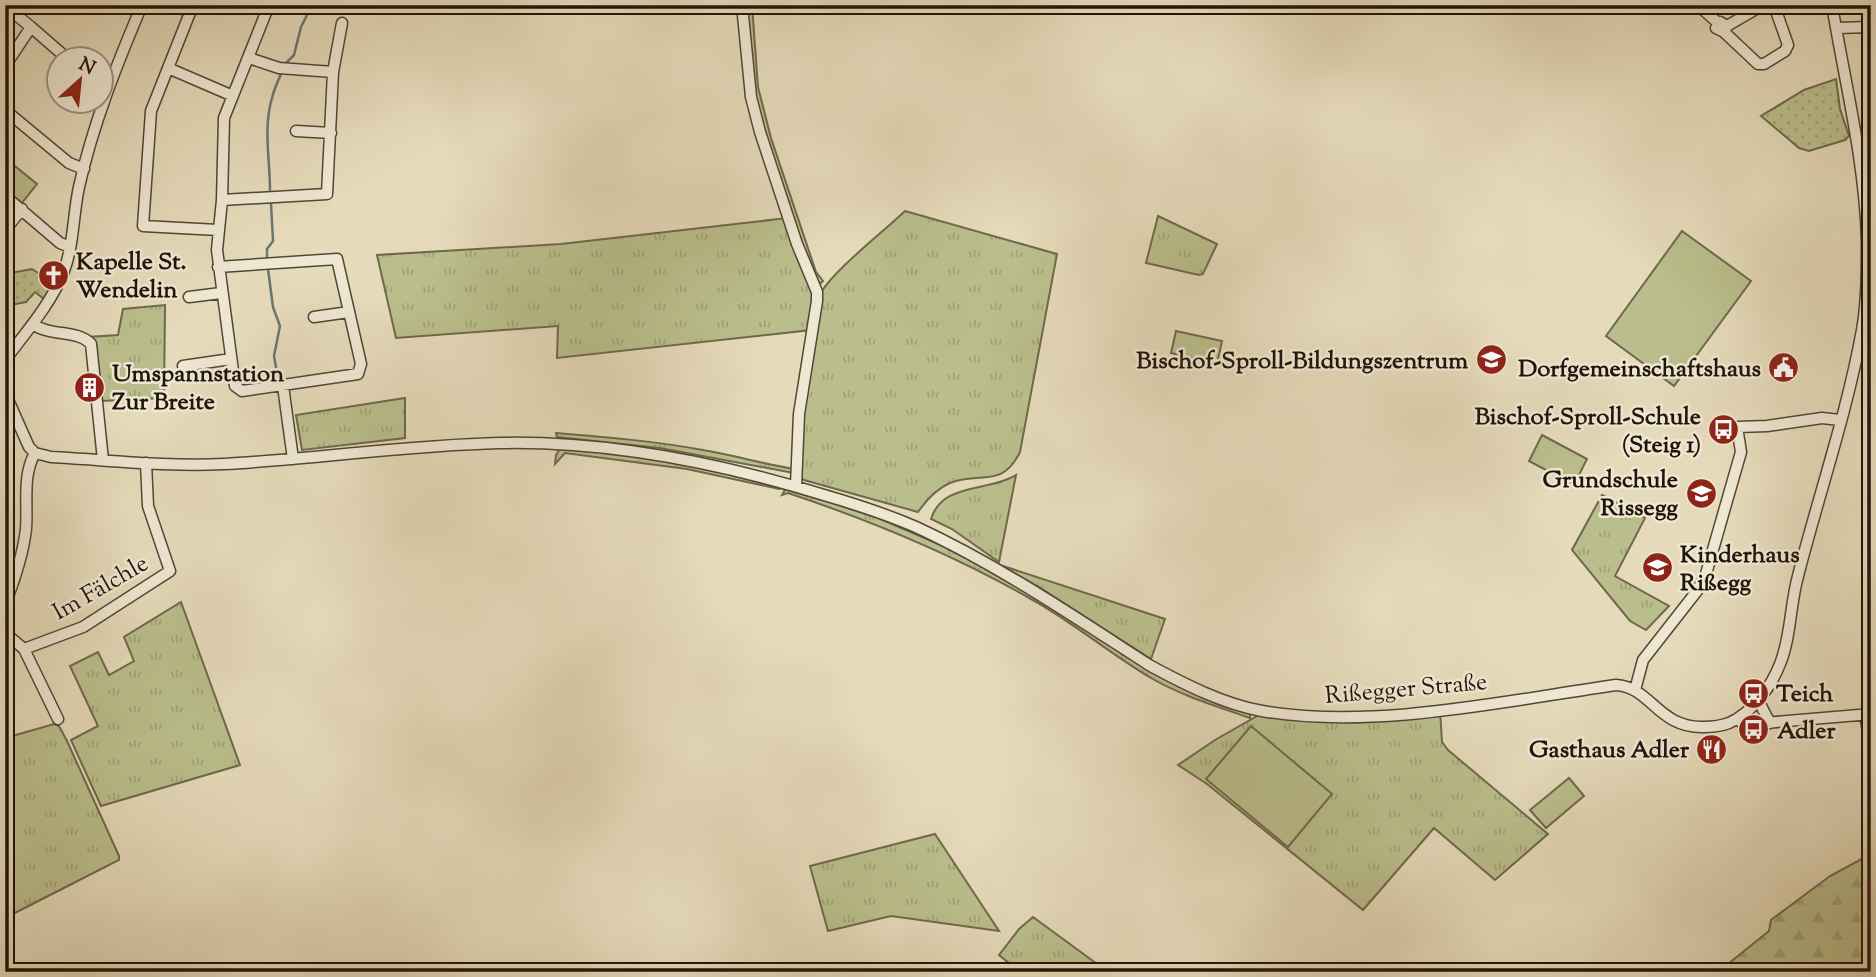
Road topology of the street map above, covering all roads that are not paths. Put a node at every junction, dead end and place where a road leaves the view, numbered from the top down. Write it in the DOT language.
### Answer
graph roads {
  1 [pos="142,5"];
  2 [pos="172,5"];
  3 [pos="269,5"];
  4 [pos="742,5"];
  5 [pos="1698,5"];
  6 [pos="1763,5"];
  7 [pos="1774,5"];
  8 [pos="1832,5"];
  9 [pos="5,6"];
  10 [pos="191,9"];
  11 [pos="342,23"];
  12 [pos="31,27"];
  13 [pos="1723,27"];
  14 [pos="1871,27"];
  15 [pos="1836,28"];
  16 [pos="53,46"];
  17 [pos="249,58"];
  18 [pos="116,62"];
  19 [pos="5,66"];
  20 [pos="168,68"];
  21 [pos="333,72"];
  22 [pos="233,96"];
  23 [pos="5,110"];
  24 [pos="98,116"];
  25 [pos="296,131"];
  26 [pos="331,133"];
  27 [pos="84,169"];
  28 [pos="5,196"];
  29 [pos="222,200"];
  30 [pos="22,209"];
  31 [pos="5,230"];
  32 [pos="218,230"];
  33 [pos="70,247"];
  34 [pos="1869,255"];
  35 [pos="218,267"];
  36 [pos="221,293"];
  37 [pos="189,298"];
  38 [pos="349,312"];
  39 [pos="314,317"];
  40 [pos="33,324"];
  41 [pos="231,359"];
  42 [pos="5,360"];
  43 [pos="183,366"];
  44 [pos="283,386"];
  45 [pos="5,393"];
  46 [pos="1840,420"];
  47 [pos="35,453"];
  48 [pos="293,458"];
  49 [pos="103,460"];
  50 [pos="146,463"];
  51 [pos="796,486"];
  52 [pos="5,604"];
  53 [pos="5,633"];
  54 [pos="24,649"];
  55 [pos="1635,690"];
  56 [pos="1758,700"];
  57 [pos="1868,714"];
  58 [pos="1738,718"];
  59 [pos="58,719"];
  60 [pos="1770,723"];
  61 [pos="1871,749"];
  1 -- 18 [label="street"];
  2 -- 10 [label="street"];
  3 -- 17 [label="street"];
  4 -- 51 [label="street"];
  5 -- 13 [label="street"];
  6 -- 13 [label="street"];
  7 -- 13 [label="street"];
  8 -- 15 [label="street"];
  9 -- 12 [label="street"];
  10 -- 20 [label="street"];
  11 -- 21 [label="street"];
  12 -- 16 [label="street"];
  12 -- 19 [label="street"];
  14 -- 15 [label="street"];
  15 -- 34 [label="street"];
  17 -- 21 [label="street"];
  17 -- 22 [label="street"];
  20 -- 22 [label="street"];
  20 -- 32 [label="street"];
  21 -- 26 [label="street"];
  22 -- 29 [label="street"];
  23 -- 27 [label="street"];
  24 -- 27 [label="street"];
  25 -- 26 [label="street"];
  26 -- 29 [label="street"];
  27 -- 33 [label="street"];
  28 -- 30 [label="street"];
  29 -- 32 [label="street"];
  30 -- 31 [label="street"];
  30 -- 33 [label="street"];
  32 -- 35 [label="street"];
  33 -- 40 [label="street"];
  34 -- 46 [label="street"];
  35 -- 36 [label="street"];
  35 -- 38 [label="street"];
  36 -- 37 [label="street"];
  36 -- 41 [label="street"];
  38 -- 39 [label="street"];
  38 -- 44 [label="street"];
  40 -- 42 [label="street"];
  40 -- 49 [label="street"];
  41 -- 43 [label="street"];
  41 -- 44 [label="street"];
  44 -- 48 [label="street"];
  45 -- 47 [label="street"];
  46 -- 55 [label="street"];
  46 -- 56 [label="street"];
  47 -- 49 [label="street, Rißegger Straße"];
  47 -- 52 [label="street"];
  48 -- 50 [label="street, Rißegger Straße"];
  48 -- 51 [label="street, Rißegger Straße"];
  49 -- 50 [label="street, Rißegger Straße"];
  50 -- 54 [label="street, Im Fälchle"];
  51 -- 55 [label="street, Rißegger Straße"];
  53 -- 54 [label="street"];
  54 -- 59 [label="street"];
  55 -- 58 [label="street"];
  56 -- 58 [label="street"];
  56 -- 60 [label="street"];
  57 -- 60 [label="street"];
  57 -- 61 [label="street"];
  58 -- 60 [label="street"];
}
